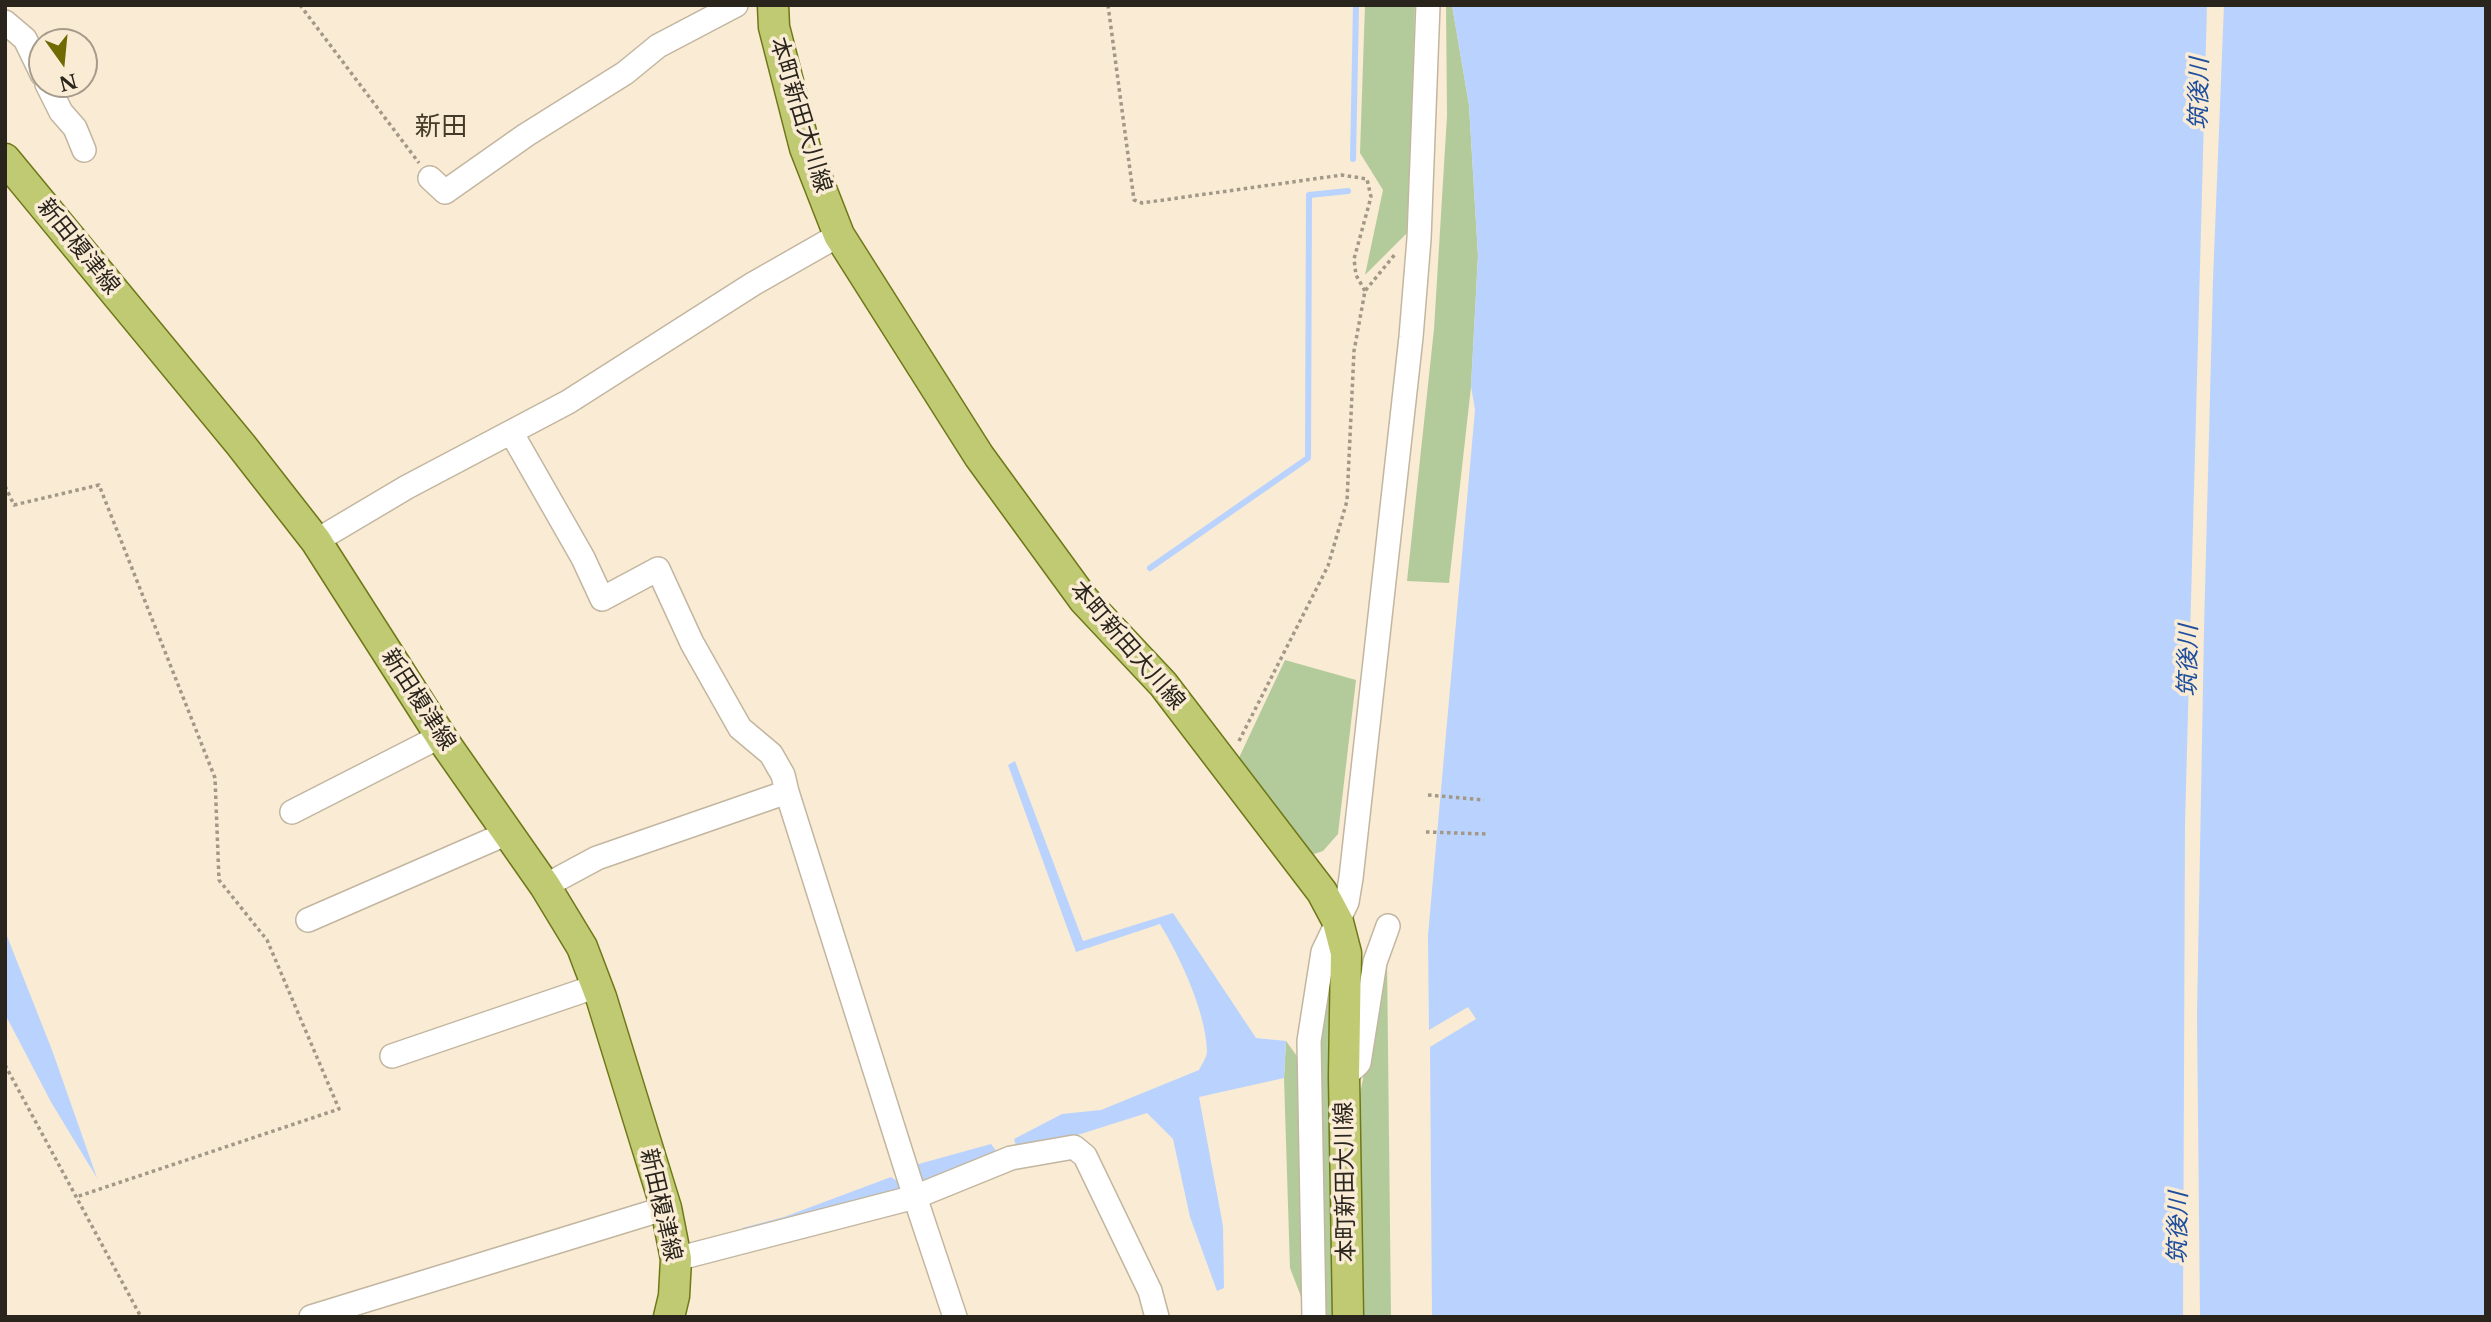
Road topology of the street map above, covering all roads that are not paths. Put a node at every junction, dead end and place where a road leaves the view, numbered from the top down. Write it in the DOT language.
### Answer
graph roads {
  1 [pos="737,5"];
  2 [pos="1428,5"];
  3 [pos="767,9"];
  4 [pos="5,23"];
  5 [pos="28,45"];
  6 [pos="54,98"];
  7 [pos="84,150"];
  8 [pos="5,159"];
  9 [pos="430,178"];
  10 [pos="839,235"];
  11 [pos="511,432"];
  12 [pos="316,541"];
  13 [pos="441,736"];
  14 [pos="787,792"];
  15 [pos="292,812"];
  16 [pos="510,832"];
  17 [pos="545,886"];
  18 [pos="308,920"];
  19 [pos="1338,922"];
  20 [pos="1388,926"];
  21 [pos="597,986"];
  22 [pos="392,1056"];
  23 [pos="1344,1077"];
  24 [pos="915,1197"];
  25 [pos="666,1208"];
  26 [pos="676,1259"];
  27 [pos="311,1317"];
  28 [pos="668,1317"];
  29 [pos="955,1317"];
  30 [pos="1157,1317"];
  31 [pos="1314,1317"];
  32 [pos="1348,1317"];
  1 -- 9 [label="street"];
  2 -- 19 [label="street"];
  3 -- 10 [label="main road, 本町新田大川線"];
  4 -- 5 [label="street"];
  6 -- 7 [label="street"];
  8 -- 12 [label="main road, 新田榎津線"];
  10 -- 11 [label="street"];
  10 -- 19 [label="main road, 本町新田大川線"];
  11 -- 12 [label="street"];
  11 -- 14 [label="street"];
  12 -- 13 [label="main road, 新田榎津線"];
  13 -- 15 [label="street"];
  13 -- 16 [label="main road, 新田榎津線"];
  14 -- 17 [label="street"];
  14 -- 24 [label="street"];
  16 -- 17 [label="main road, 新田榎津線"];
  16 -- 18 [label="street"];
  17 -- 21 [label="main road, 新田榎津線"];
  19 -- 23 [label="main road, 本町新田大川線"];
  19 -- 31 [label="street"];
  20 -- 23 [label="street"];
  21 -- 22 [label="street"];
  21 -- 25 [label="main road, 新田榎津線"];
  23 -- 32 [label="main road, 本町新田大川線"];
  24 -- 26 [label="street"];
  24 -- 29 [label="street"];
  24 -- 30 [label="street"];
  25 -- 26 [label="main road, 新田榎津線"];
  25 -- 27 [label="street"];
  26 -- 28 [label="main road, 新田榎津線"];
}
